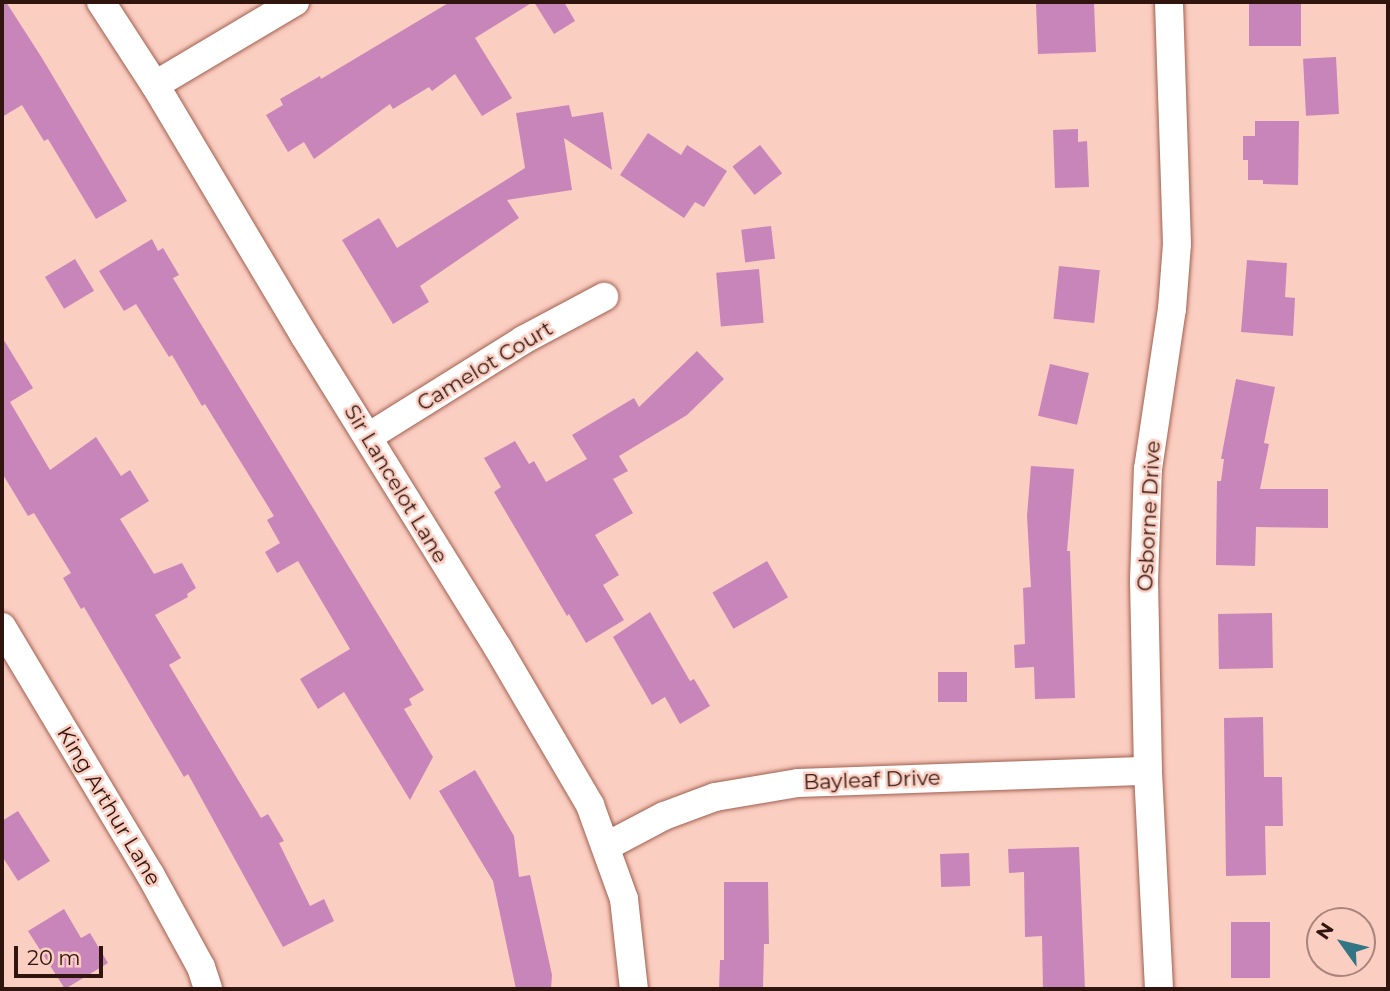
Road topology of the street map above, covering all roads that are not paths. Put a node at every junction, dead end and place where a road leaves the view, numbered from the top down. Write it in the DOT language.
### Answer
graph roads {
  1 [pos="101,2"];
  2 [pos="295,2"];
  3 [pos="1169,2"];
  4 [pos="155,85"];
  5 [pos="604,297"];
  6 [pos="368,437"];
  7 [pos="2,627"];
  8 [pos="1148,771"];
  9 [pos="607,846"];
  10 [pos="208,989"];
  11 [pos="634,989"];
  12 [pos="1158,989"];
  1 -- 4 [label="street, Sir Lancelot Lane"];
  2 -- 4 [label="street"];
  3 -- 8 [label="street, Osborne Drive"];
  4 -- 6 [label="street, Sir Lancelot Lane"];
  5 -- 6 [label="street, Camelot Court"];
  6 -- 9 [label="street, Sir Lancelot Lane"];
  7 -- 10 [label="street, King Arthur Lane"];
  8 -- 9 [label="street, Bayleaf Drive"];
  8 -- 12 [label="street, Osborne Drive"];
  9 -- 11 [label="street, Sir Lancelot Lane"];
}
